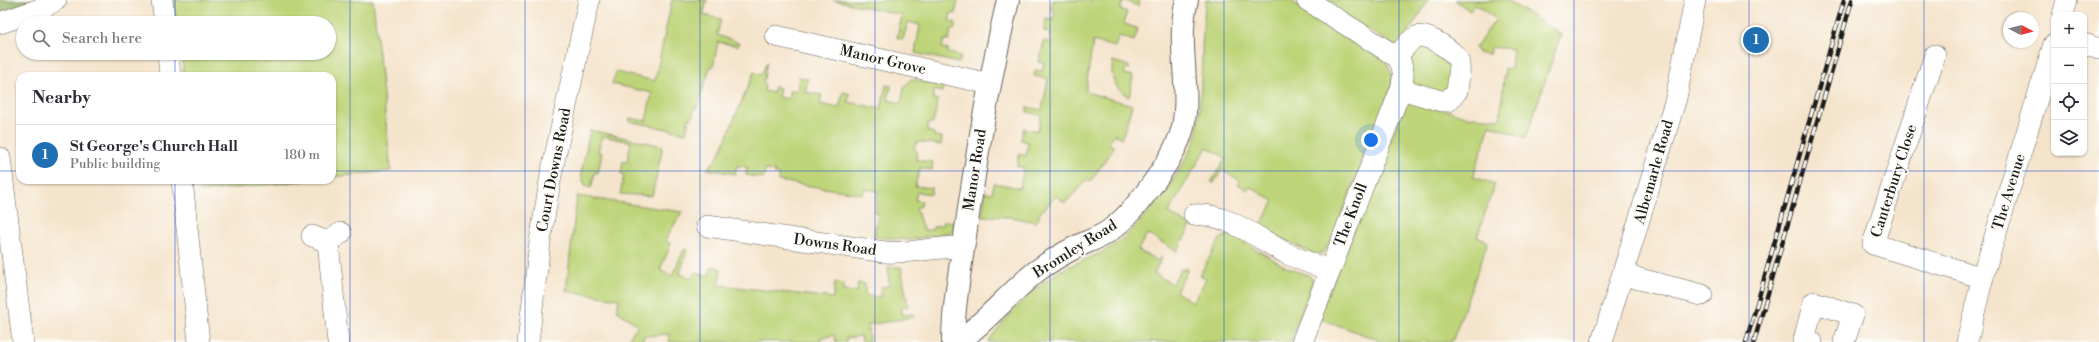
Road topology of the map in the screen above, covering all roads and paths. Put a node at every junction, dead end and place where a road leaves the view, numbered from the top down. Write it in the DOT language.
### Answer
graph roads {
  1 [pos="56,0"];
  2 [pos="162,0"];
  3 [pos="589,0"];
  4 [pos="1008,0"];
  5 [pos="1187,0"];
  6 [pos="1307,0"];
  7 [pos="1695,0"];
  8 [pos="2067,0"];
  9 [pos="2064,12"];
  10 [pos="20,16"];
  11 [pos="164,16"];
  12 [pos="16,17"];
  13 [pos="0,23"];
  14 [pos="776,36"];
  15 [pos="2087,45"];
  16 [pos="2053,48"];
  17 [pos="2099,49"];
  18 [pos="1935,55"];
  19 [pos="1396,57"];
  20 [pos="169,60"];
  21 [pos="170,72"];
  22 [pos="990,84"];
  23 [pos="1401,89"];
  24 [pos="0,158"];
  25 [pos="182,184"];
  26 [pos="1194,215"];
  27 [pos="707,226"];
  28 [pos="327,237"];
  29 [pos="963,247"];
  30 [pos="1330,270"];
  31 [pos="1624,275"];
  32 [pos="1983,278"];
  33 [pos="1702,295"];
  34 [pos="1304,341"];
  35 [pos="23,342"];
  36 [pos="199,342"];
  37 [pos="338,342"];
  38 [pos="528,342"];
  39 [pos="953,342"];
  40 [pos="958,342"];
  41 [pos="1602,342"];
  42 [pos="1812,342"];
  43 [pos="1844,342"];
  44 [pos="1967,342"];
  1 -- 10 [label="street"];
  2 -- 11 [label="street"];
  3 -- 38 [label="street, Court Downs Road"];
  4 -- 22 [label="main road, Manor Road"];
  5 -- 40 [label="main road, Bromley Road"];
  6 -- 19 [label="street"];
  7 -- 31 [label="street, Albemarle Road"];
  8 -- 9 [label="street"];
  12 -- 13 [label="street"];
  14 -- 22 [label="street, Manor Grove"];
  15 -- 17 [label="street"];
  16 -- 32 [label="street, The Avenue"];
  18 -- 32 [label="street, Canterbury Close"];
  19 -- 23 [label="street, The Knoll"];
  19 -- 23 [label="street"];
  20 -- 21 [label="street"];
  22 -- 29 [label="main road, Manor Road"];
  23 -- 30 [label="street, The Knoll"];
  24 -- 35 [label="street"];
  25 -- 36 [label="street"];
  26 -- 30 [label="street"];
  27 -- 29 [label="street, Downs Road"];
  28 -- 37 [label="street"];
  29 -- 39 [label="main road, Manor Road"];
  30 -- 34 [label="street, The Knoll"];
  31 -- 33 [label="street"];
  31 -- 41 [label="street, Albemarle Road"];
  32 -- 44 [label="street, The Avenue"];
  42 -- 43 [label="street"];
}
